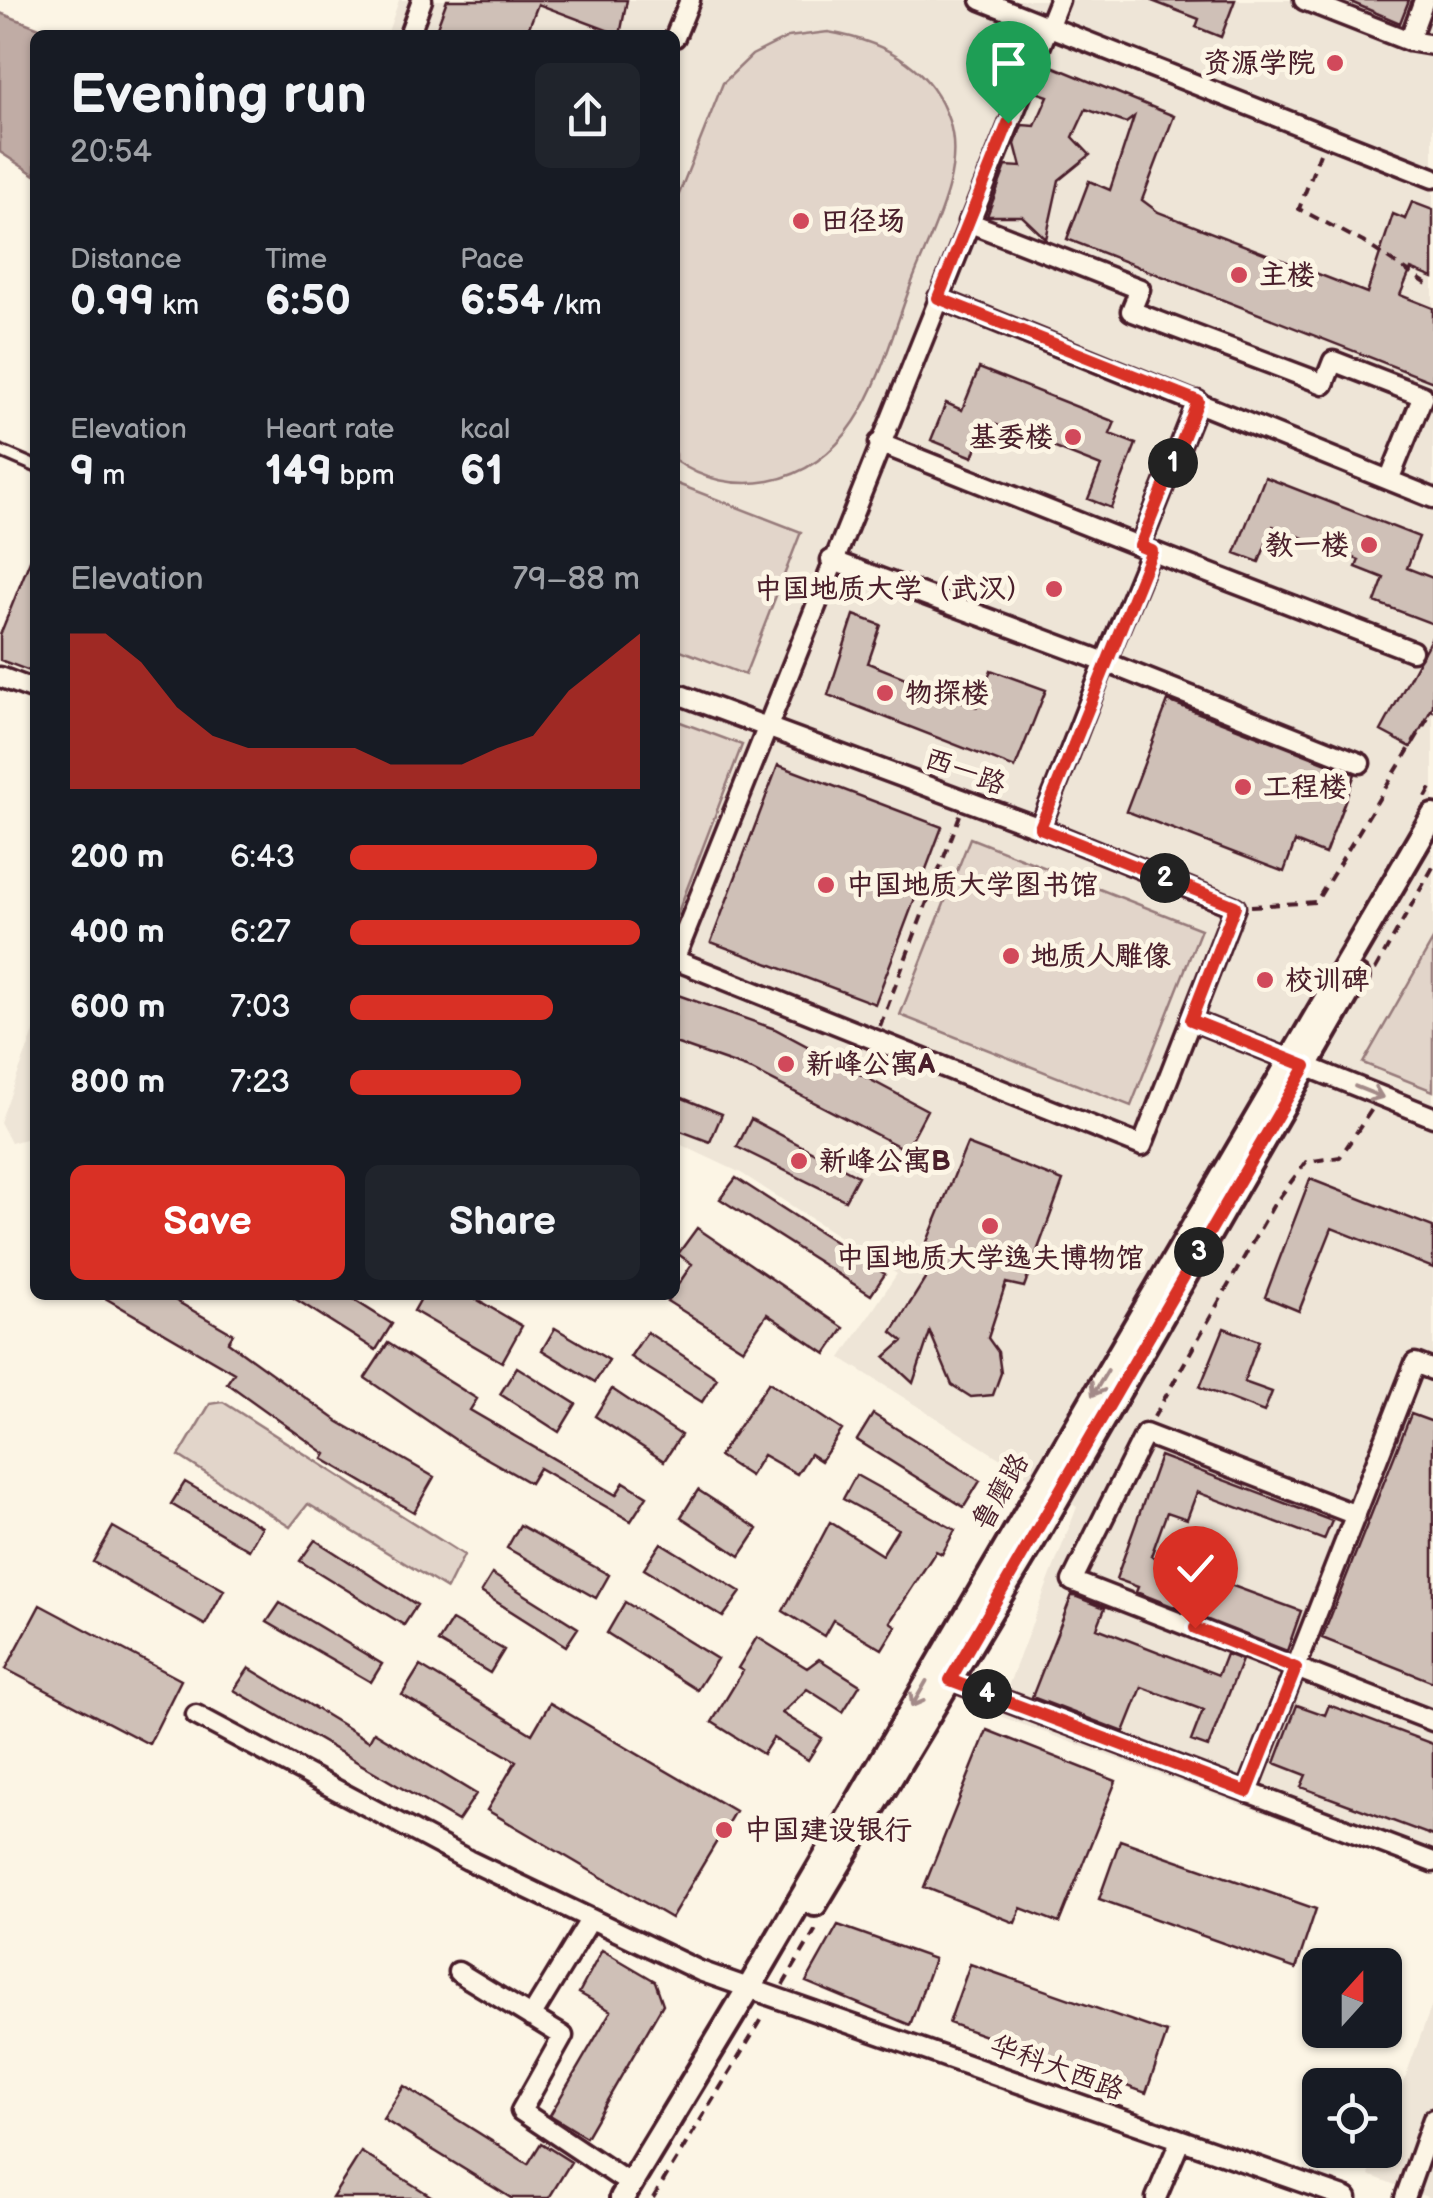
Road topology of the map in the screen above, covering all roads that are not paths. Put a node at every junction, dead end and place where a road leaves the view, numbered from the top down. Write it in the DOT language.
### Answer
graph roads {
  1 [pos="422,0"];
  2 [pos="690,0"];
  3 [pos="981,0"];
  4 [pos="1059,0"];
  5 [pos="1304,0"];
  6 [pos="1424,0"];
  7 [pos="1048,26"];
  8 [pos="411,30"];
  9 [pos="678,30"];
  10 [pos="1409,41"];
  11 [pos="1433,44"];
  12 [pos="1433,178"];
  13 [pos="968,222"];
  14 [pos="938,298"];
  15 [pos="1198,401"];
  16 [pos="879,443"];
  17 [pos="0,451"];
  18 [pos="30,464"];
  19 [pos="1389,480"];
  20 [pos="1433,498"];
  21 [pos="1146,549"];
  22 [pos="831,560"];
  23 [pos="1412,651"];
  24 [pos="1105,662"];
  25 [pos="0,676"];
  26 [pos="30,688"];
  27 [pos="680,694"];
  28 [pos="766,728"];
  29 [pos="1360,763"];
  30 [pos="1433,816"];
  31 [pos="1040,828"];
  32 [pos="1433,844"];
  33 [pos="680,946"];
  34 [pos="680,961"];
  35 [pos="1191,1020"];
  36 [pos="1298,1063"];
  37 [pos="1433,1117"];
  38 [pos="1433,1370"];
  39 [pos="1356,1514"];
  40 [pos="1296,1668"];
  41 [pos="950,1680"];
  42 [pos="196,1716"];
  43 [pos="1433,1721"];
  44 [pos="1247,1792"];
  45 [pos="1433,1862"];
  46 [pos="590,1920"];
  47 [pos="458,1972"];
  48 [pos="756,1990"];
  49 [pos="531,2016"];
  50 [pos="1433,2120"];
  51 [pos="1180,2141"];
  52 [pos="630,2193"];
  53 [pos="1156,2198"];
  54 [pos="1347,2198"];
  55 [pos="1405,2198"];
  1 -- 8 [label="street"];
  2 -- 9 [label="street"];
  3 -- 7 [label="street"];
  4 -- 7 [label="street"];
  5 -- 10 [label="street"];
  6 -- 10 [label="street"];
  7 -- 12 [label="street"];
  7 -- 13 [label="street"];
  10 -- 11 [label="street"];
  13 -- 14 [label="street"];
  13 -- 19 [label="street"];
  14 -- 15 [label="street"];
  14 -- 16 [label="street"];
  15 -- 19 [label="street"];
  15 -- 21 [label="street"];
  16 -- 21 [label="street"];
  16 -- 22 [label="street"];
  17 -- 18 [label="lane"];
  19 -- 20 [label="street"];
  21 -- 23 [label="street"];
  21 -- 24 [label="street"];
  22 -- 24 [label="street"];
  22 -- 28 [label="street"];
  24 -- 29 [label="street"];
  24 -- 31 [label="street"];
  25 -- 26 [label="street"];
  27 -- 28 [label="street, 西一路"];
  28 -- 31 [label="street, 西一路"];
  28 -- 33 [label="street"];
  30 -- 36 [label="main road, 鲁磨路"];
  31 -- 35 [label="street, 西一路"];
  32 -- 36 [label="main road, 鲁磨路"];
  34 -- 35 [label="street"];
  35 -- 36 [label="street"];
  36 -- 37 [label="street, one-way"];
  36 -- 41 [label="main road, 鲁磨路"];
  36 -- 48 [label="main road, 鲁磨路, one-way"];
  38 -- 39 [label="street"];
  39 -- 40 [label="street"];
  39 -- 40 [label="street"];
  40 -- 43 [label="street"];
  40 -- 44 [label="street"];
  41 -- 44 [label="street"];
  41 -- 48 [label="main road, 鲁磨路"];
  42 -- 46 [label="street, 华科大西路"];
  44 -- 45 [label="street"];
  46 -- 48 [label="street, 华科大西路"];
  46 -- 49 [label="street"];
  47 -- 49 [label="street"];
  48 -- 51 [label="street, 华科大西路"];
  48 -- 52 [label="main road, 鲁磨路"];
  49 -- 52 [label="street"];
  50 -- 55 [label="street"];
  51 -- 53 [label="street"];
  51 -- 54 [label="street, 华科大西路"];
}
